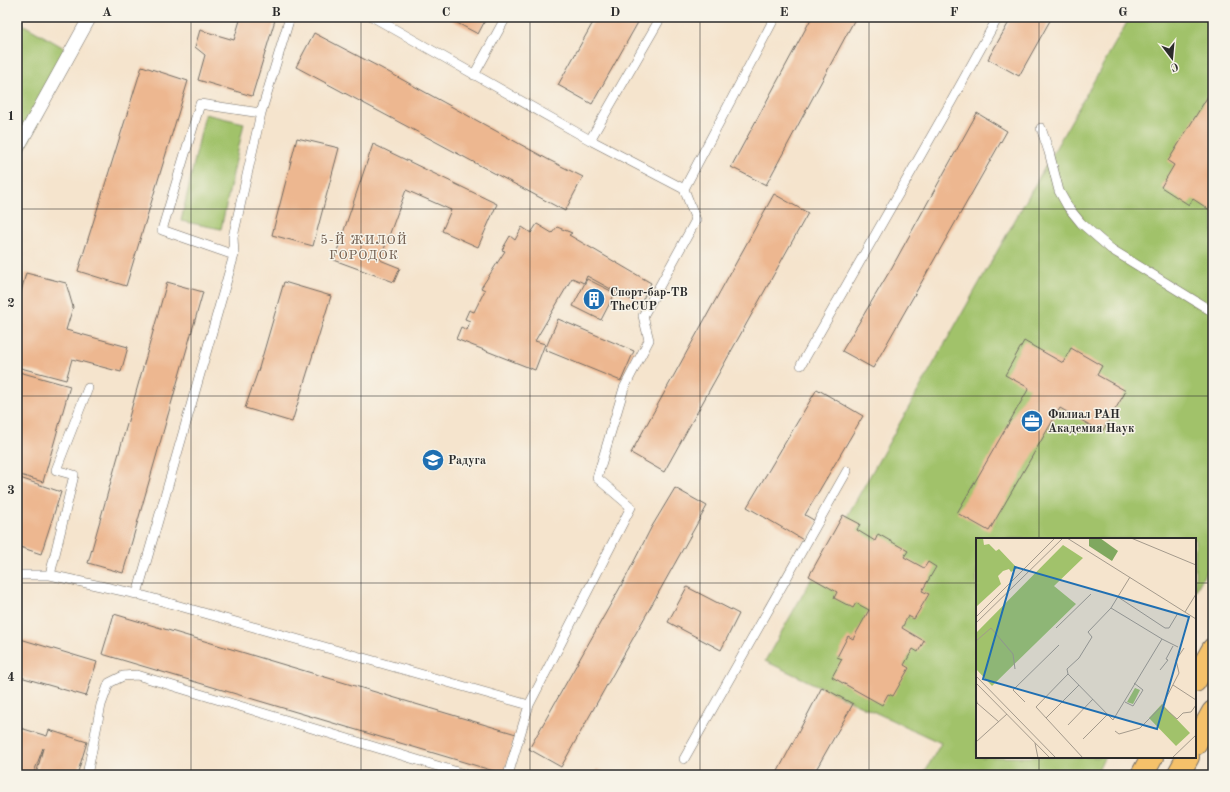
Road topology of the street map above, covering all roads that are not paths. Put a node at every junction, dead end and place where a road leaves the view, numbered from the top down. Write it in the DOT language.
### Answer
graph roads {
  1 [pos="90,17"];
  2 [pos="290,17"];
  3 [pos="373,17"];
  4 [pos="506,17"];
  5 [pos="661,17"];
  6 [pos="775,17"];
  7 [pos="998,17"];
  8 [pos="474,75"];
  9 [pos="261,113"];
  10 [pos="1041,128"];
  11 [pos="590,140"];
  12 [pos="17,149"];
  13 [pos="684,189"];
  14 [pos="234,255"];
  15 [pos="1213,312"];
  16 [pos="801,364"];
  17 [pos="88,388"];
  18 [pos="846,471"];
  19 [pos="17,575"];
  20 [pos="50,575"];
  21 [pos="137,594"];
  22 [pos="1213,649"];
  23 [pos="1196,679"];
  24 [pos="529,705"];
  25 [pos="1213,712"];
  26 [pos="1196,742"];
  27 [pos="1151,758"];
  28 [pos="1187,758"];
  29 [pos="684,759"];
  30 [pos="87,775"];
  31 [pos="467,775"];
  32 [pos="508,775"];
  33 [pos="1142,775"];
  34 [pos="1178,775"];
  1 -- 12 [label="street"];
  2 -- 9 [label="lane"];
  3 -- 8 [label="lane"];
  4 -- 8 [label="lane"];
  5 -- 11 [label="lane"];
  6 -- 13 [label="lane"];
  7 -- 16 [label="lane"];
  8 -- 11 [label="lane"];
  9 -- 14 [label="lane"];
  9 -- 14 [label="lane"];
  10 -- 15 [label="lane"];
  11 -- 13 [label="lane"];
  13 -- 24 [label="lane"];
  14 -- 21 [label="lane"];
  17 -- 20 [label="lane"];
  18 -- 29 [label="lane"];
  19 -- 20 [label="lane"];
  20 -- 21 [label="lane"];
  21 -- 24 [label="lane"];
  22 -- 23 [label="main road"];
  24 -- 32 [label="lane"];
  25 -- 26 [label="main road"];
  27 -- 33 [label="main road"];
  28 -- 34 [label="main road"];
  30 -- 31 [label="lane"];
}
